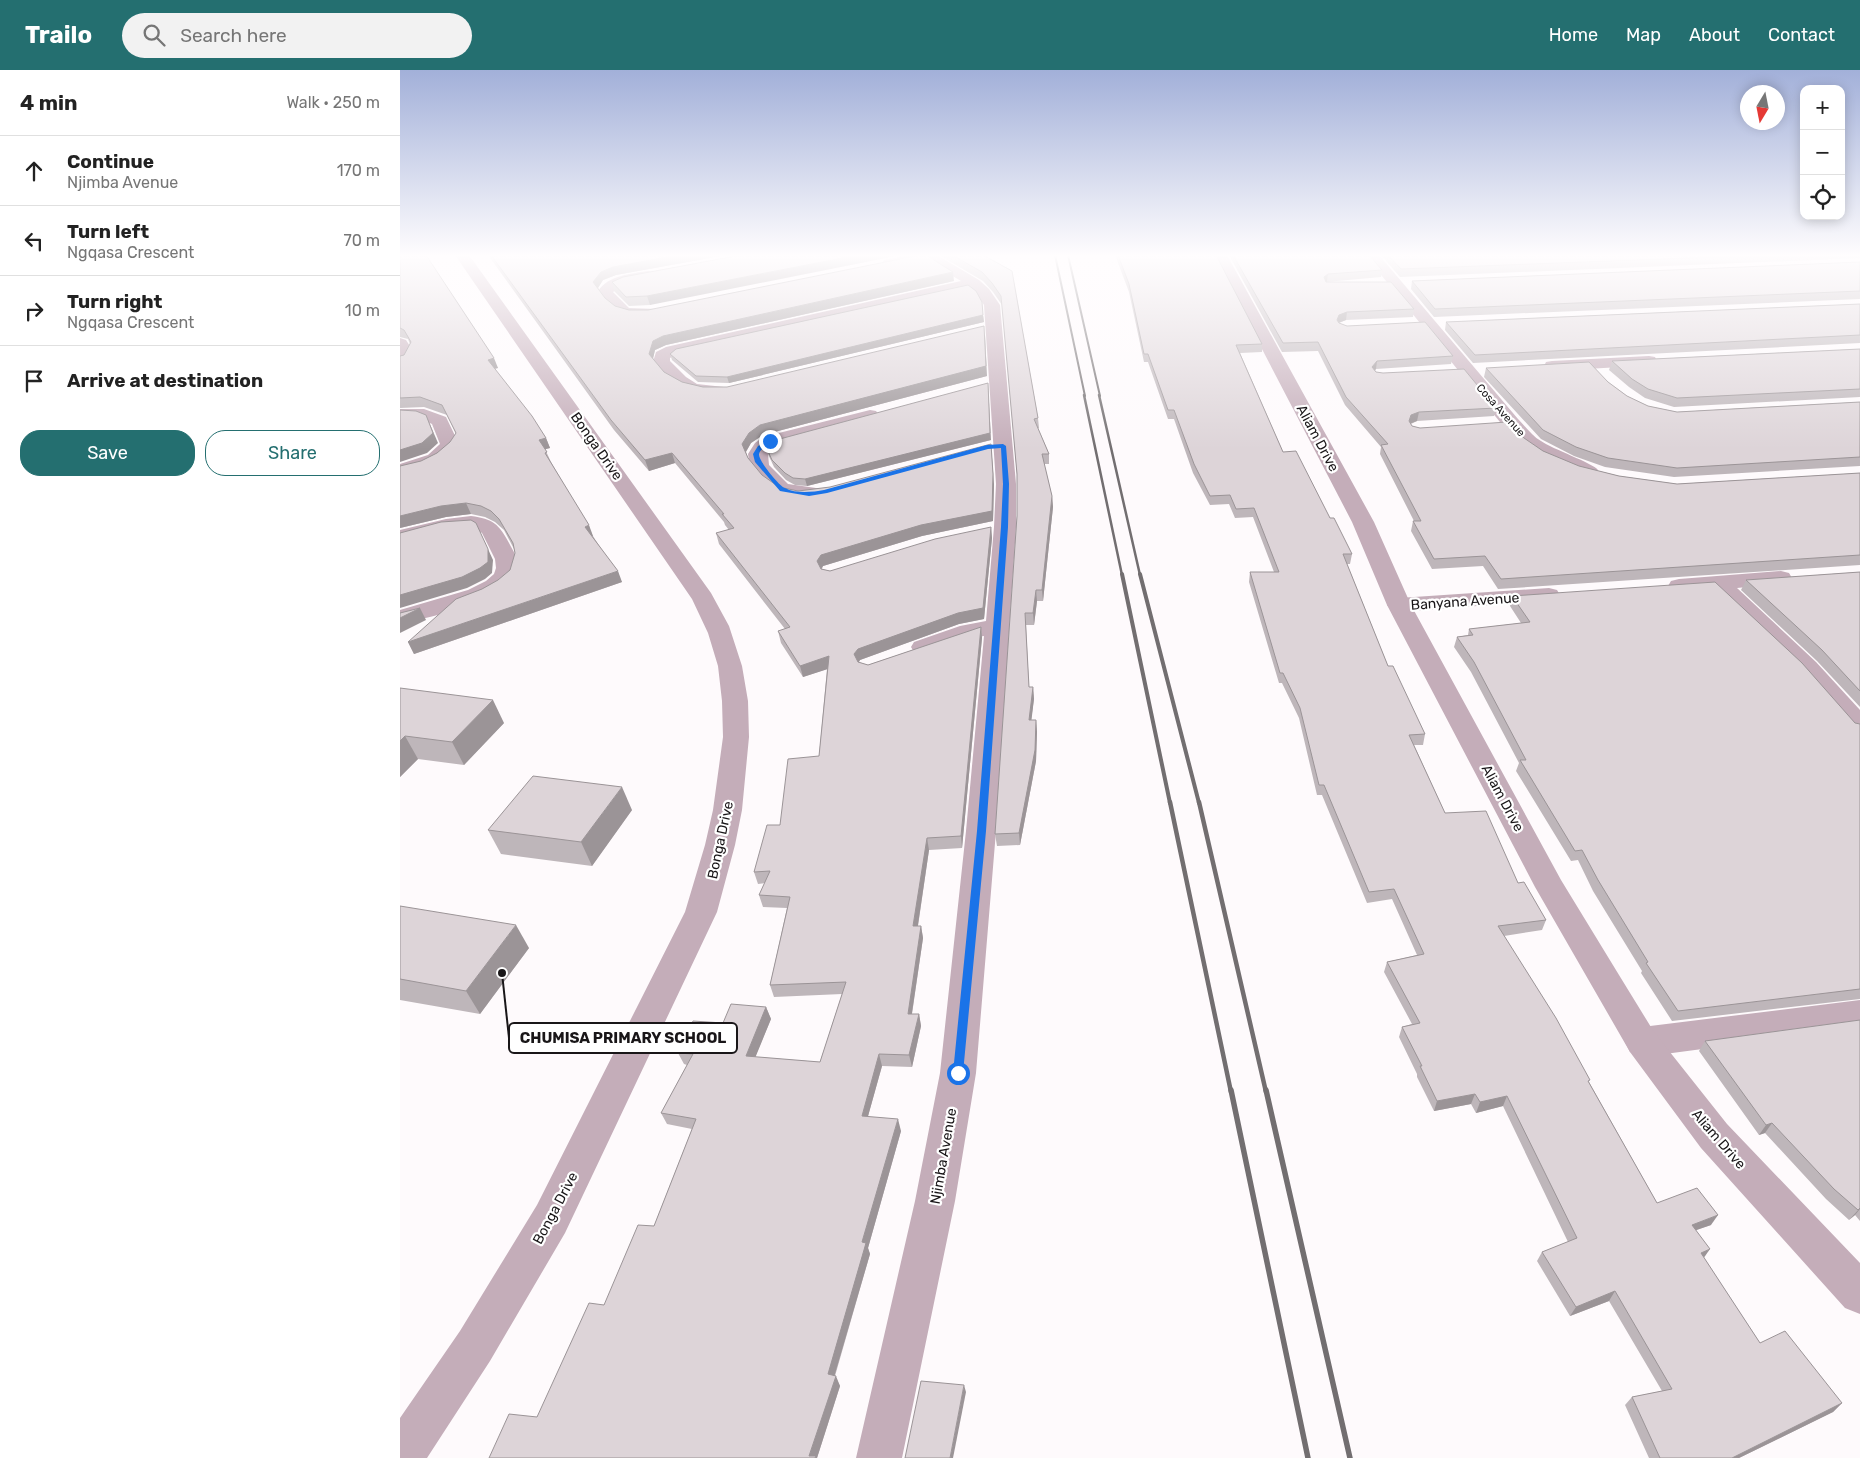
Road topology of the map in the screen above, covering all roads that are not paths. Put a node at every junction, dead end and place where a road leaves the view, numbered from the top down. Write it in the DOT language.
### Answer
graph roads {
  1 [pos="508,320"];
  2 [pos="812,320"];
  3 [pos="986,320"];
  4 [pos="1255,320"];
  5 [pos="1416,320"];
  6 [pos="1446,322"];
  7 [pos="1419,323"];
  8 [pos="400,343"];
  9 [pos="400,360"];
  10 [pos="1661,360"];
  11 [pos="1591,364"];
  12 [pos="1534,367"];
  13 [pos="1486,369"];
  14 [pos="1467,370"];
  15 [pos="1448,372"];
  16 [pos="1609,382"];
  17 [pos="738,388"];
  18 [pos="884,411"];
  19 [pos="400,414"];
  20 [pos="1511,423"];
  21 [pos="1492,424"];
  22 [pos="400,470"];
  23 [pos="1603,474"];
  24 [pos="834,490"];
  25 [pos="400,537"];
  26 [pos="1803,577"];
  27 [pos="1718,583"];
  28 [pos="1663,587"];
  29 [pos="1573,593"];
  30 [pos="1399,605"];
  31 [pos="400,617"];
  32 [pos="996,627"];
  33 [pos="905,654"];
  34 [pos="1860,726"];
  35 [pos="1860,1014"];
  36 [pos="1642,1042"];
  37 [pos="1860,1292"];
  38 [pos="400,1458"];
  39 [pos="879,1458"];
  1 -- 38 [label="street, Bonga Drive"];
  2 -- 17 [label="street"];
  3 -- 32 [label="street, Njimba Avenue"];
  4 -- 30 [label="street, Aliam Drive"];
  5 -- 7 [label="street, Cosa Avenue"];
  6 -- 7 [label="street"];
  7 -- 14 [label="street, Cosa Avenue"];
  8 -- 9 [label="street"];
  10 -- 11 [label="street"];
  11 -- 12 [label="street"];
  11 -- 16 [label="street"];
  13 -- 14 [label="street"];
  14 -- 15 [label="street, Cosa Avenue"];
  14 -- 20 [label="street, Cosa Avenue"];
  18 -- 24 [label="street"];
  19 -- 22 [label="street"];
  20 -- 21 [label="street"];
  20 -- 23 [label="street, Cosa Avenue"];
  25 -- 31 [label="street"];
  26 -- 27 [label="street"];
  27 -- 28 [label="street"];
  27 -- 34 [label="street"];
  29 -- 30 [label="street, Banyana Avenue"];
  30 -- 36 [label="street, Aliam Drive"];
  32 -- 33 [label="street"];
  32 -- 39 [label="street, Njimba Avenue"];
  35 -- 36 [label="street"];
  36 -- 37 [label="street, Aliam Drive"];
}
